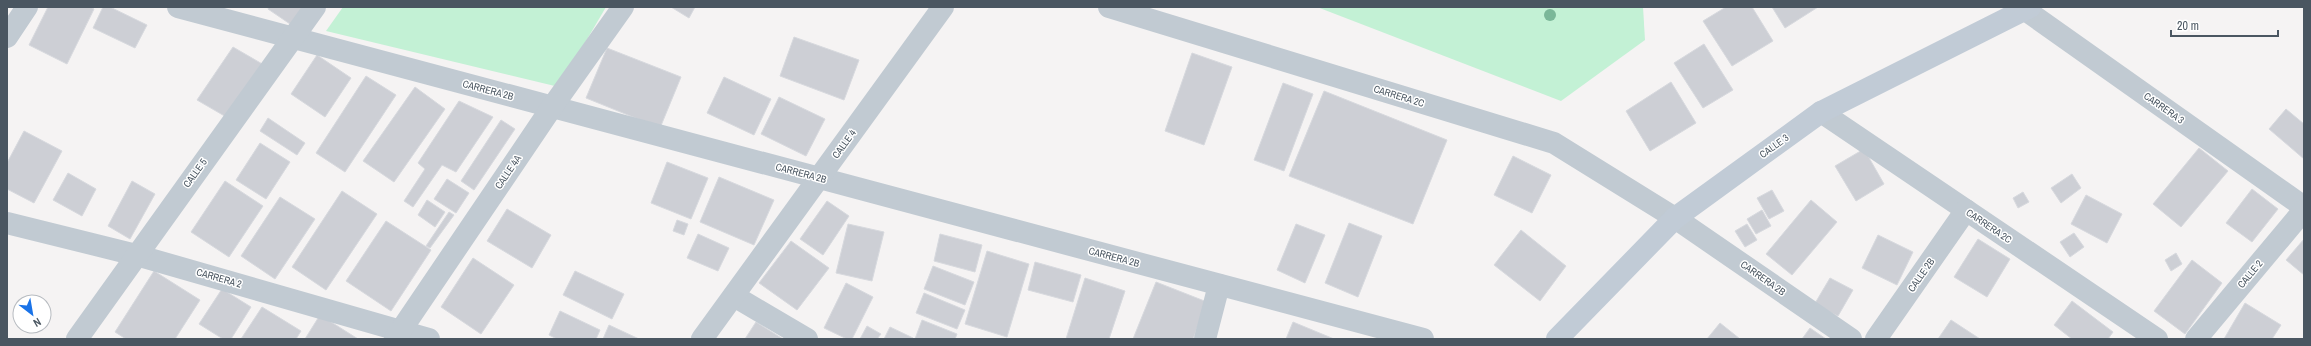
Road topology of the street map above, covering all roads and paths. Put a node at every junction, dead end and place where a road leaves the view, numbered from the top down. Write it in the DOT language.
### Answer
graph roads {
  1 [pos="27,7"];
  2 [pos="178,7"];
  3 [pos="314,7"];
  4 [pos="623,7"];
  5 [pos="943,7"];
  6 [pos="1109,7"];
  7 [pos="2027,8"];
  8 [pos="7,37"];
  9 [pos="292,37"];
  10 [pos="552,107"];
  11 [pos="1821,112"];
  12 [pos="819,178"];
  13 [pos="2304,207"];
  14 [pos="1966,210"];
  15 [pos="2304,210"];
  16 [pos="1675,218"];
  17 [pos="7,223"];
  18 [pos="136,255"];
  19 [pos="1219,285"];
  20 [pos="734,296"];
  21 [pos="398,334"];
  22 [pos="77,339"];
  23 [pos="429,339"];
  24 [pos="702,339"];
  25 [pos="807,339"];
  26 [pos="1205,339"];
  27 [pos="1424,339"];
  28 [pos="1557,339"];
  29 [pos="1851,339"];
  30 [pos="1876,339"];
  31 [pos="2157,339"];
  32 [pos="2196,339"];
  1 -- 8 [label="street"];
  2 -- 9 [label="street, CARRERA 2B"];
  3 -- 9 [label="street, CALLE 5"];
  4 -- 10 [label="street, CALLE 4A"];
  5 -- 12 [label="street, CALLE 4"];
  6 -- 16 [label="street, CARRERA 2C"];
  7 -- 11 [label="main road, CALLE 3"];
  7 -- 13 [label="street, CARRERA 3"];
  9 -- 10 [label="street, CARRERA 2B"];
  9 -- 18 [label="street, CALLE 5"];
  10 -- 12 [label="street, CARRERA 2B"];
  10 -- 21 [label="street, CALLE 4A"];
  11 -- 14 [label="street, CARRERA 2C"];
  11 -- 16 [label="main road, CALLE 3"];
  12 -- 19 [label="street, CARRERA 2B"];
  12 -- 20 [label="street, CALLE 4"];
  14 -- 30 [label="street, CALLE 2B"];
  14 -- 31 [label="street, CARRERA 2C"];
  15 -- 32 [label="street, CALLE 2"];
  16 -- 28 [label="main road, CALLE 3"];
  16 -- 29 [label="street, CARRERA 2B"];
  17 -- 18 [label="street, CARRERA 2"];
  18 -- 21 [label="street, CARRERA 2"];
  18 -- 22 [label="street, CALLE 5"];
  19 -- 26 [label="street"];
  19 -- 27 [label="street, CARRERA 2B"];
  20 -- 24 [label="street, CALLE 4"];
  20 -- 25 [label="street"];
  21 -- 23 [label="street, CARRERA 2"];
}
